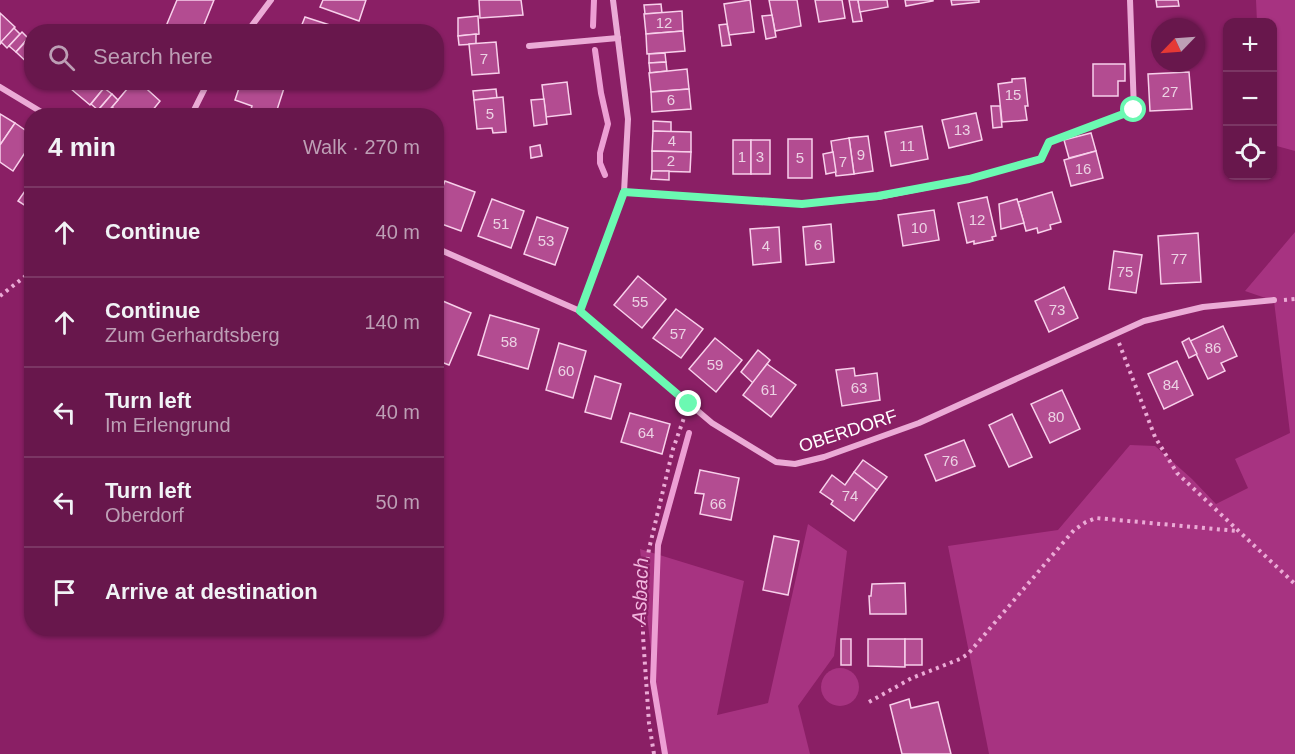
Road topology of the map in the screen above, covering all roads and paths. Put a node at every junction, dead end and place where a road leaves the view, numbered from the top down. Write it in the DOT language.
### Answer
graph roads {
  1 [pos="271,0"];
  2 [pos="613,0"];
  3 [pos="1130,0"];
  4 [pos="253,24"];
  5 [pos="618,38"];
  6 [pos="529,46"];
  7 [pos="0,87"];
  8 [pos="204,90"];
  9 [pos="35,108"];
  10 [pos="195,108"];
  11 [pos="1134,110"];
  12 [pos="1041,159"];
  13 [pos="624,192"];
  14 [pos="444,252"];
  15 [pos="24,277"];
  16 [pos="0,296"];
  17 [pos="1274,300"];
  18 [pos="580,311"];
  19 [pos="1116,334"];
  20 [pos="689,404"];
  21 [pos="1237,531"];
  22 [pos="1295,584"];
  23 [pos="869,702"];
  24 [pos="654,754"];
  1 -- 4 [label="street"];
  2 -- 5 [label="street"];
  3 -- 11 [label="street"];
  5 -- 6 [label="street"];
  5 -- 13 [label="street"];
  7 -- 9 [label="street"];
  8 -- 10 [label="street"];
  11 -- 12 [label="lane"];
  12 -- 13 [label="street"];
  13 -- 18 [label="street"];
  14 -- 18 [label="street, OBERDORF"];
  15 -- 16 [label="path"];
  17 -- 19 [label="street, OBERDORF"];
  18 -- 20 [label="street, OBERDORF"];
  19 -- 20 [label="street, OBERDORF"];
  19 -- 21 [label="path"];
  20 -- 24 [label="path"];
  21 -- 22 [label="path"];
  21 -- 23 [label="path"];
}
